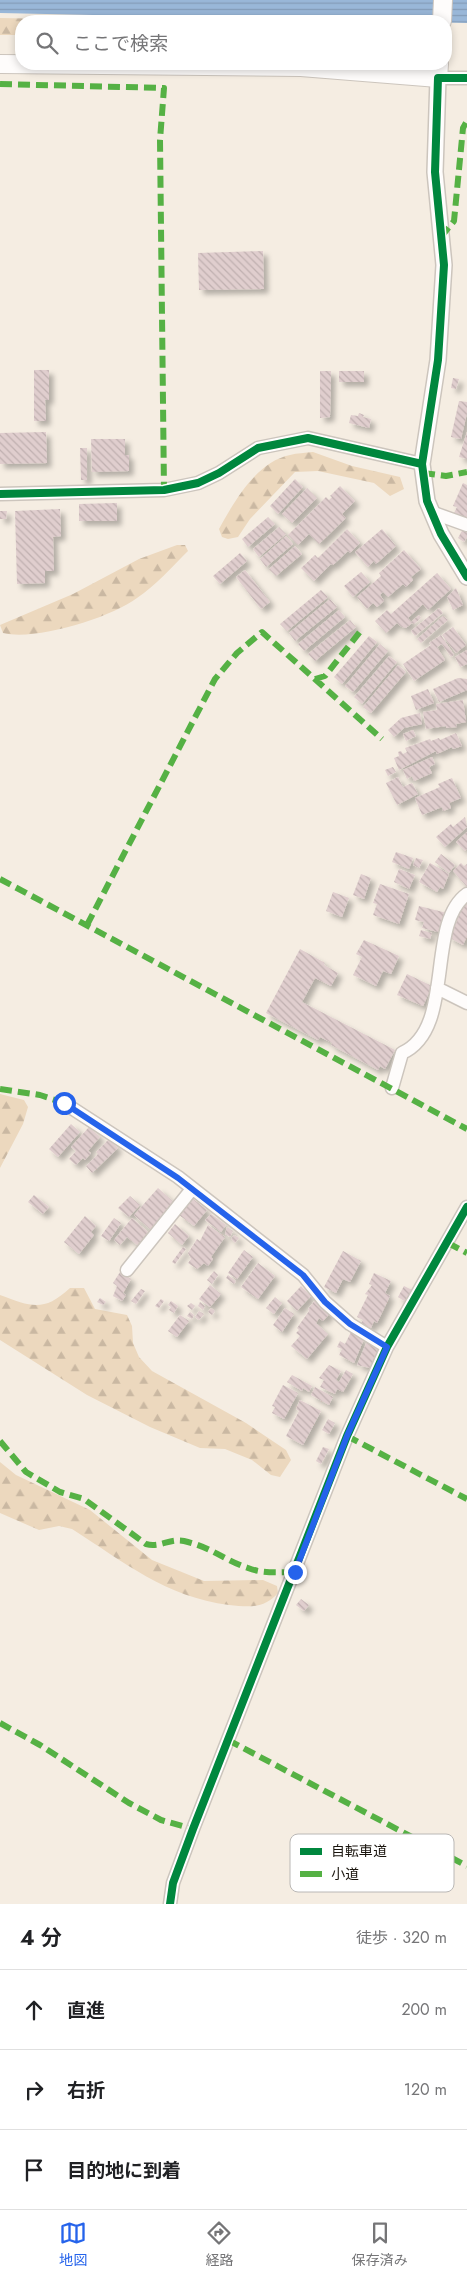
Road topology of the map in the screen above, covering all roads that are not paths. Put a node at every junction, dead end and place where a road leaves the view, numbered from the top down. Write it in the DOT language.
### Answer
graph roads {
  1 [pos="443,0"];
  2 [pos="442,15"];
  3 [pos="0,64"];
  4 [pos="15,64"];
  5 [pos="411,70"];
  6 [pos="438,71"];
  7 [pos="467,78"];
  8 [pos="422,464"];
  9 [pos="0,494"];
  10 [pos="432,512"];
  11 [pos="467,525"];
  12 [pos="467,577"];
  13 [pos="467,894"];
  14 [pos="437,988"];
  15 [pos="467,1003"];
  16 [pos="392,1088"];
  17 [pos="64,1103"];
  18 [pos="192,1189"];
  19 [pos="467,1207"];
  20 [pos="127,1270"];
  21 [pos="387,1347"];
  22 [pos="170,1904"];
  1 -- 2 [label="main road"];
  3 -- 4 [label="main road"];
  5 -- 6 [label="main road"];
  6 -- 7 [label="street"];
  6 -- 8 [label="street"];
  8 -- 9 [label="street"];
  8 -- 10 [label="street"];
  10 -- 11 [label="street"];
  10 -- 12 [label="street"];
  13 -- 14 [label="street"];
  14 -- 15 [label="street"];
  14 -- 16 [label="street"];
  17 -- 18 [label="street"];
  18 -- 20 [label="street"];
  18 -- 21 [label="street"];
  19 -- 21 [label="street"];
  21 -- 22 [label="street"];
}
